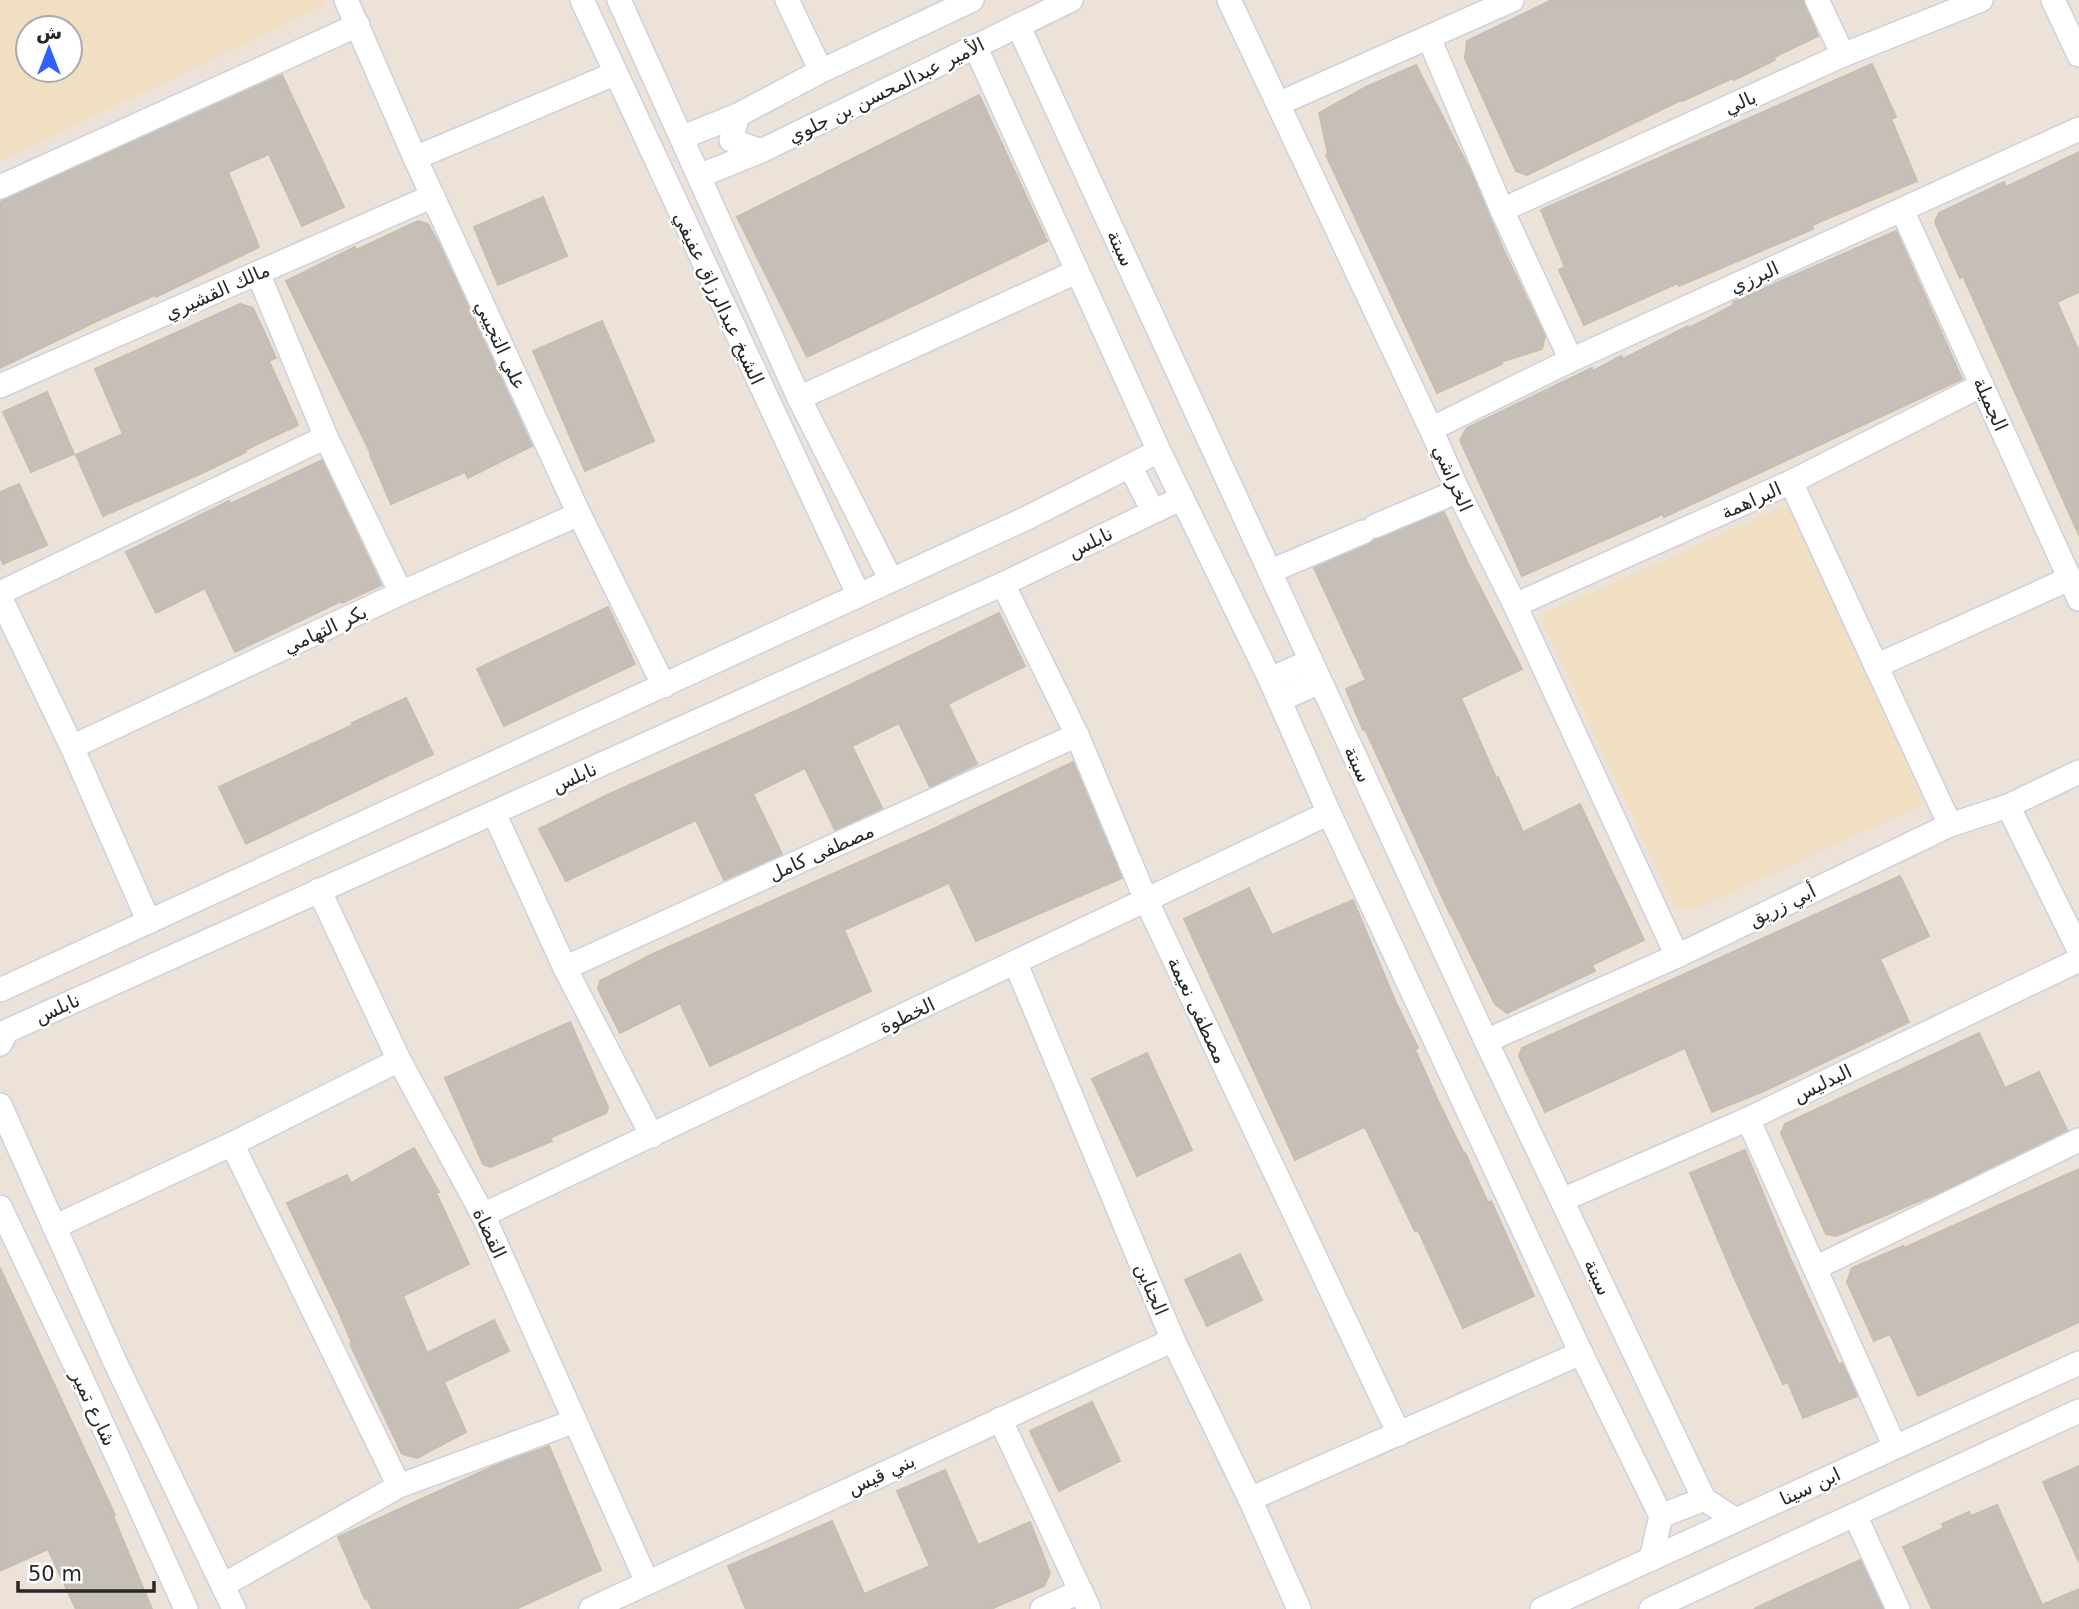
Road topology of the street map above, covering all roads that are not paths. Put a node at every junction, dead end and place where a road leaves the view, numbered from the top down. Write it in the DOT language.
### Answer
graph roads {
  1 [pos="346,0"];
  2 [pos="582,0"];
  3 [pos="619,0"];
  4 [pos="788,0"];
  5 [pos="972,0"];
  6 [pos="1071,0"];
  7 [pos="1229,0"];
  8 [pos="1512,0"];
  9 [pos="1817,0"];
  10 [pos="1981,0"];
  11 [pos="2053,0"];
  12 [pos="358,24"];
  13 [pos="1018,25"];
  14 [pos="1429,38"];
  15 [pos="975,46"];
  16 [pos="1843,55"];
  17 [pos="2079,55"];
  18 [pos="821,71"];
  19 [pos="614,74"];
  20 [pos="1278,104"];
  21 [pos="738,115"];
  22 [pos="2079,129"];
  23 [pos="683,138"];
  24 [pos="761,151"];
  25 [pos="415,158"];
  26 [pos="698,176"];
  27 [pos="0,187"];
  28 [pos="433,196"];
  29 [pos="1902,209"];
  30 [pos="1502,210"];
  31 [pos="1076,272"];
  32 [pos="258,273"];
  33 [pos="1571,360"];
  34 [pos="1982,385"];
  35 [pos="0,386"];
  36 [pos="799,398"];
  37 [pos="1432,429"];
  38 [pos="326,437"];
  39 [pos="1159,451"];
  40 [pos="1130,466"];
  41 [pos="1791,482"];
  42 [pos="1458,491"];
  43 [pos="1182,498"];
  44 [pos="1153,511"];
  45 [pos="579,514"];
  46 [pos="876,549"];
  47 [pos="844,566"];
  48 [pos="1271,571"];
  49 [pos="891,580"];
  50 [pos="1003,584"];
  51 [pos="2074,589"];
  52 [pos="401,593"];
  53 [pos="858,594"];
  54 [pos="0,595"];
  55 [pos="1515,605"];
  56 [pos="1311,661"];
  57 [pos="1876,666"];
  58 [pos="1270,679"];
  59 [pos="1320,682"];
  60 [pos="664,686"];
  61 [pos="1279,700"];
  62 [pos="1077,736"];
  63 [pos="72,747"];
  64 [pos="2079,772"];
  65 [pos="2008,806"];
  66 [pos="494,813"];
  67 [pos="1329,813"];
  68 [pos="1950,825"];
  69 [pos="319,890"];
  70 [pos="1146,900"];
  71 [pos="149,922"];
  72 [pos="2079,950"];
  73 [pos="1677,956"];
  74 [pos="2079,960"];
  75 [pos="1016,964"];
  76 [pos="565,968"];
  77 [pos="0,990"];
  78 [pos="2,1029"];
  79 [pos="1486,1041"];
  80 [pos="399,1060"];
  81 [pos="0,1105"];
  82 [pos="1748,1119"];
  83 [pos="652,1136"];
  84 [pos="2079,1140"];
  85 [pos="232,1144"];
  86 [pos="1562,1200"];
  87 [pos="0,1207"];
  88 [pos="483,1215"];
  89 [pos="54,1227"];
  90 [pos="1815,1268"];
  91 [pos="1173,1340"];
  92 [pos="1581,1353"];
  93 [pos="115,1362"];
  94 [pos="2079,1363"];
  95 [pos="80,1377"];
  96 [pos="2079,1411"];
  97 [pos="1000,1419"];
  98 [pos="575,1421"];
  99 [pos="1399,1434"];
  100 [pos="1895,1447"];
  101 [pos="399,1486"];
  102 [pos="1250,1499"];
  103 [pos="1704,1499"];
  104 [pos="1855,1515"];
  105 [pos="1661,1516"];
  106 [pos="1736,1520"];
  107 [pos="1651,1559"];
  108 [pos="647,1582"];
  109 [pos="223,1586"];
  110 [pos="1085,1600"];
  111 [pos="186,1609"];
  112 [pos="234,1609"];
  113 [pos="591,1609"];
  114 [pos="1042,1609"];
  115 [pos="1299,1609"];
  116 [pos="1542,1609"];
  117 [pos="1651,1609"];
  118 [pos="1898,1609"];
  1 -- 12 [label="street, علي التجيبي"];
  2 -- 19 [label="street, الشيخ عبدالرزاق عفيفي"];
  3 -- 23 [label="street, الشيخ عبدالرزاق عفيفي"];
  4 -- 18 [label="street"];
  5 -- 18 [label="street"];
  6 -- 13 [label="street, الأمير عبدالمحسن بن جلوي"];
  7 -- 20 [label="street, الخراشي"];
  8 -- 14 [label="street"];
  9 -- 16 [label="street"];
  10 -- 16 [label="street, بالي"];
  11 -- 17 [label="street"];
  12 -- 25 [label="street, علي التجيبي"];
  12 -- 27 [label="street"];
  13 -- 15 [label="street, الأمير عبدالمحسن بن جلوي"];
  13 -- 48 [label="street, سبتة"];
  14 -- 20 [label="street"];
  14 -- 30 [label="street"];
  15 -- 24 [label="street, الأمير عبدالمحسن بن جلوي"];
  15 -- 31 [label="street"];
  16 -- 30 [label="street, بالي"];
  18 -- 21 [label="street"];
  19 -- 25 [label="street"];
  19 -- 47 [label="street, الشيخ عبدالرزاق عفيفي"];
  20 -- 37 [label="street, الخراشي"];
  21 -- 23 [label="street"];
  21 -- 24 [label="street"];
  22 -- 29 [label="street, البرزي"];
  23 -- 26 [label="street, الشيخ عبدالرزاق عفيفي"];
  24 -- 26 [label="street, الأمير عبدالمحسن بن جلوي"];
  25 -- 28 [label="street, علي التجيبي"];
  26 -- 36 [label="street, الشيخ عبدالرزاق عفيفي"];
  28 -- 32 [label="street, مالك القشيري"];
  28 -- 45 [label="street, علي التجيبي"];
  29 -- 33 [label="street, البرزي"];
  29 -- 34 [label="street, الجميلة"];
  30 -- 33 [label="street"];
  31 -- 36 [label="street"];
  31 -- 39 [label="street"];
  32 -- 35 [label="street, مالك القشيري"];
  32 -- 38 [label="street"];
  33 -- 37 [label="street, البرزي"];
  34 -- 41 [label="street, البراهمة"];
  34 -- 51 [label="street, الجميلة"];
  36 -- 46 [label="street, الشيخ عبدالرزاق عفيفي"];
  37 -- 42 [label="street, الخراشي"];
  38 -- 52 [label="street"];
  38 -- 54 [label="street"];
  39 -- 40 [label="street, نابلس"];
  39 -- 43 [label="street"];
  40 -- 44 [label="street"];
  40 -- 49 [label="street, نابلس"];
  41 -- 55 [label="street, البراهمة"];
  41 -- 57 [label="street"];
  42 -- 48 [label="street"];
  42 -- 55 [label="street, الخراشي"];
  43 -- 44 [label="street, نابلس"];
  43 -- 58 [label="street"];
  44 -- 50 [label="street, نابلس"];
  45 -- 52 [label="street, بكر التهامي"];
  45 -- 60 [label="street, علي التجيبي"];
  46 -- 47 [label="street"];
  46 -- 49 [label="street, الشيخ عبدالرزاق عفيفي"];
  47 -- 53 [label="street, الشيخ عبدالرزاق عفيفي"];
  48 -- 56 [label="street, سبتة"];
  49 -- 53 [label="street, نابلس"];
  50 -- 62 [label="street, مصطفى نعيمة"];
  50 -- 66 [label="street, نابلس"];
  51 -- 57 [label="street"];
  52 -- 63 [label="street, بكر التهامي"];
  53 -- 60 [label="street, نابلس"];
  54 -- 63 [label="street"];
  55 -- 73 [label="street, الخراشي"];
  56 -- 58 [label="street"];
  56 -- 59 [label="street, سبتة"];
  57 -- 68 [label="street"];
  58 -- 61 [label="street"];
  59 -- 61 [label="street"];
  59 -- 79 [label="street, سبتة"];
  60 -- 71 [label="street, نابلس"];
  61 -- 67 [label="street"];
  62 -- 70 [label="street, مصطفى نعيمة"];
  62 -- 76 [label="street, مصطفى كامل"];
  63 -- 71 [label="street"];
  64 -- 65 [label="street, أبي زريق"];
  65 -- 68 [label="street, أبي زريق"];
  65 -- 72 [label="street"];
  66 -- 69 [label="street, نابلس"];
  66 -- 76 [label="street"];
  67 -- 70 [label="street, الخطوة"];
  67 -- 92 [label="street"];
  68 -- 73 [label="street, أبي زريق"];
  69 -- 78 [label="street, نابلس"];
  69 -- 80 [label="street, القضاة"];
  70 -- 75 [label="street, الخطوة"];
  70 -- 99 [label="street, مصطفى نعيمة"];
  71 -- 77 [label="street, نابلس"];
  73 -- 79 [label="street, أبي زريق"];
  74 -- 82 [label="street, البدليس"];
  75 -- 83 [label="street, الخطوة"];
  75 -- 91 [label="street, الجناين"];
  76 -- 83 [label="street"];
  79 -- 86 [label="street, سبتة"];
  80 -- 85 [label="street"];
  80 -- 88 [label="street, القضاة"];
  81 -- 89 [label="street"];
  82 -- 86 [label="street, البدليس"];
  82 -- 90 [label="street"];
  83 -- 88 [label="street, الخطوة"];
  84 -- 90 [label="street"];
  85 -- 89 [label="street"];
  85 -- 101 [label="street"];
  86 -- 103 [label="street, سبتة"];
  87 -- 95 [label="street, شارع تمير"];
  88 -- 98 [label="street, القضاة"];
  89 -- 93 [label="street"];
  90 -- 100 [label="street"];
  91 -- 97 [label="street, بني قيس"];
  91 -- 102 [label="street, الجناين"];
  92 -- 99 [label="street"];
  92 -- 105 [label="street"];
  93 -- 95 [label="street"];
  93 -- 109 [label="street"];
  94 -- 100 [label="street, ابن سينا"];
  95 -- 111 [label="street, شارع تمير"];
  96 -- 104 [label="street"];
  97 -- 108 [label="street, بني قيس"];
  97 -- 110 [label="street"];
  98 -- 101 [label="street"];
  98 -- 108 [label="street, القضاة"];
  99 -- 102 [label="street"];
  100 -- 106 [label="street, ابن سينا"];
  101 -- 109 [label="street"];
  102 -- 115 [label="street, الجناين"];
  103 -- 105 [label="street"];
  103 -- 106 [label="street"];
  104 -- 117 [label="street"];
  104 -- 118 [label="street"];
  105 -- 107 [label="street"];
  106 -- 107 [label="street, ابن سينا"];
  107 -- 116 [label="street, ابن سينا"];
  108 -- 113 [label="street, بني قيس"];
  109 -- 112 [label="street"];
  110 -- 114 [label="street"];
}
